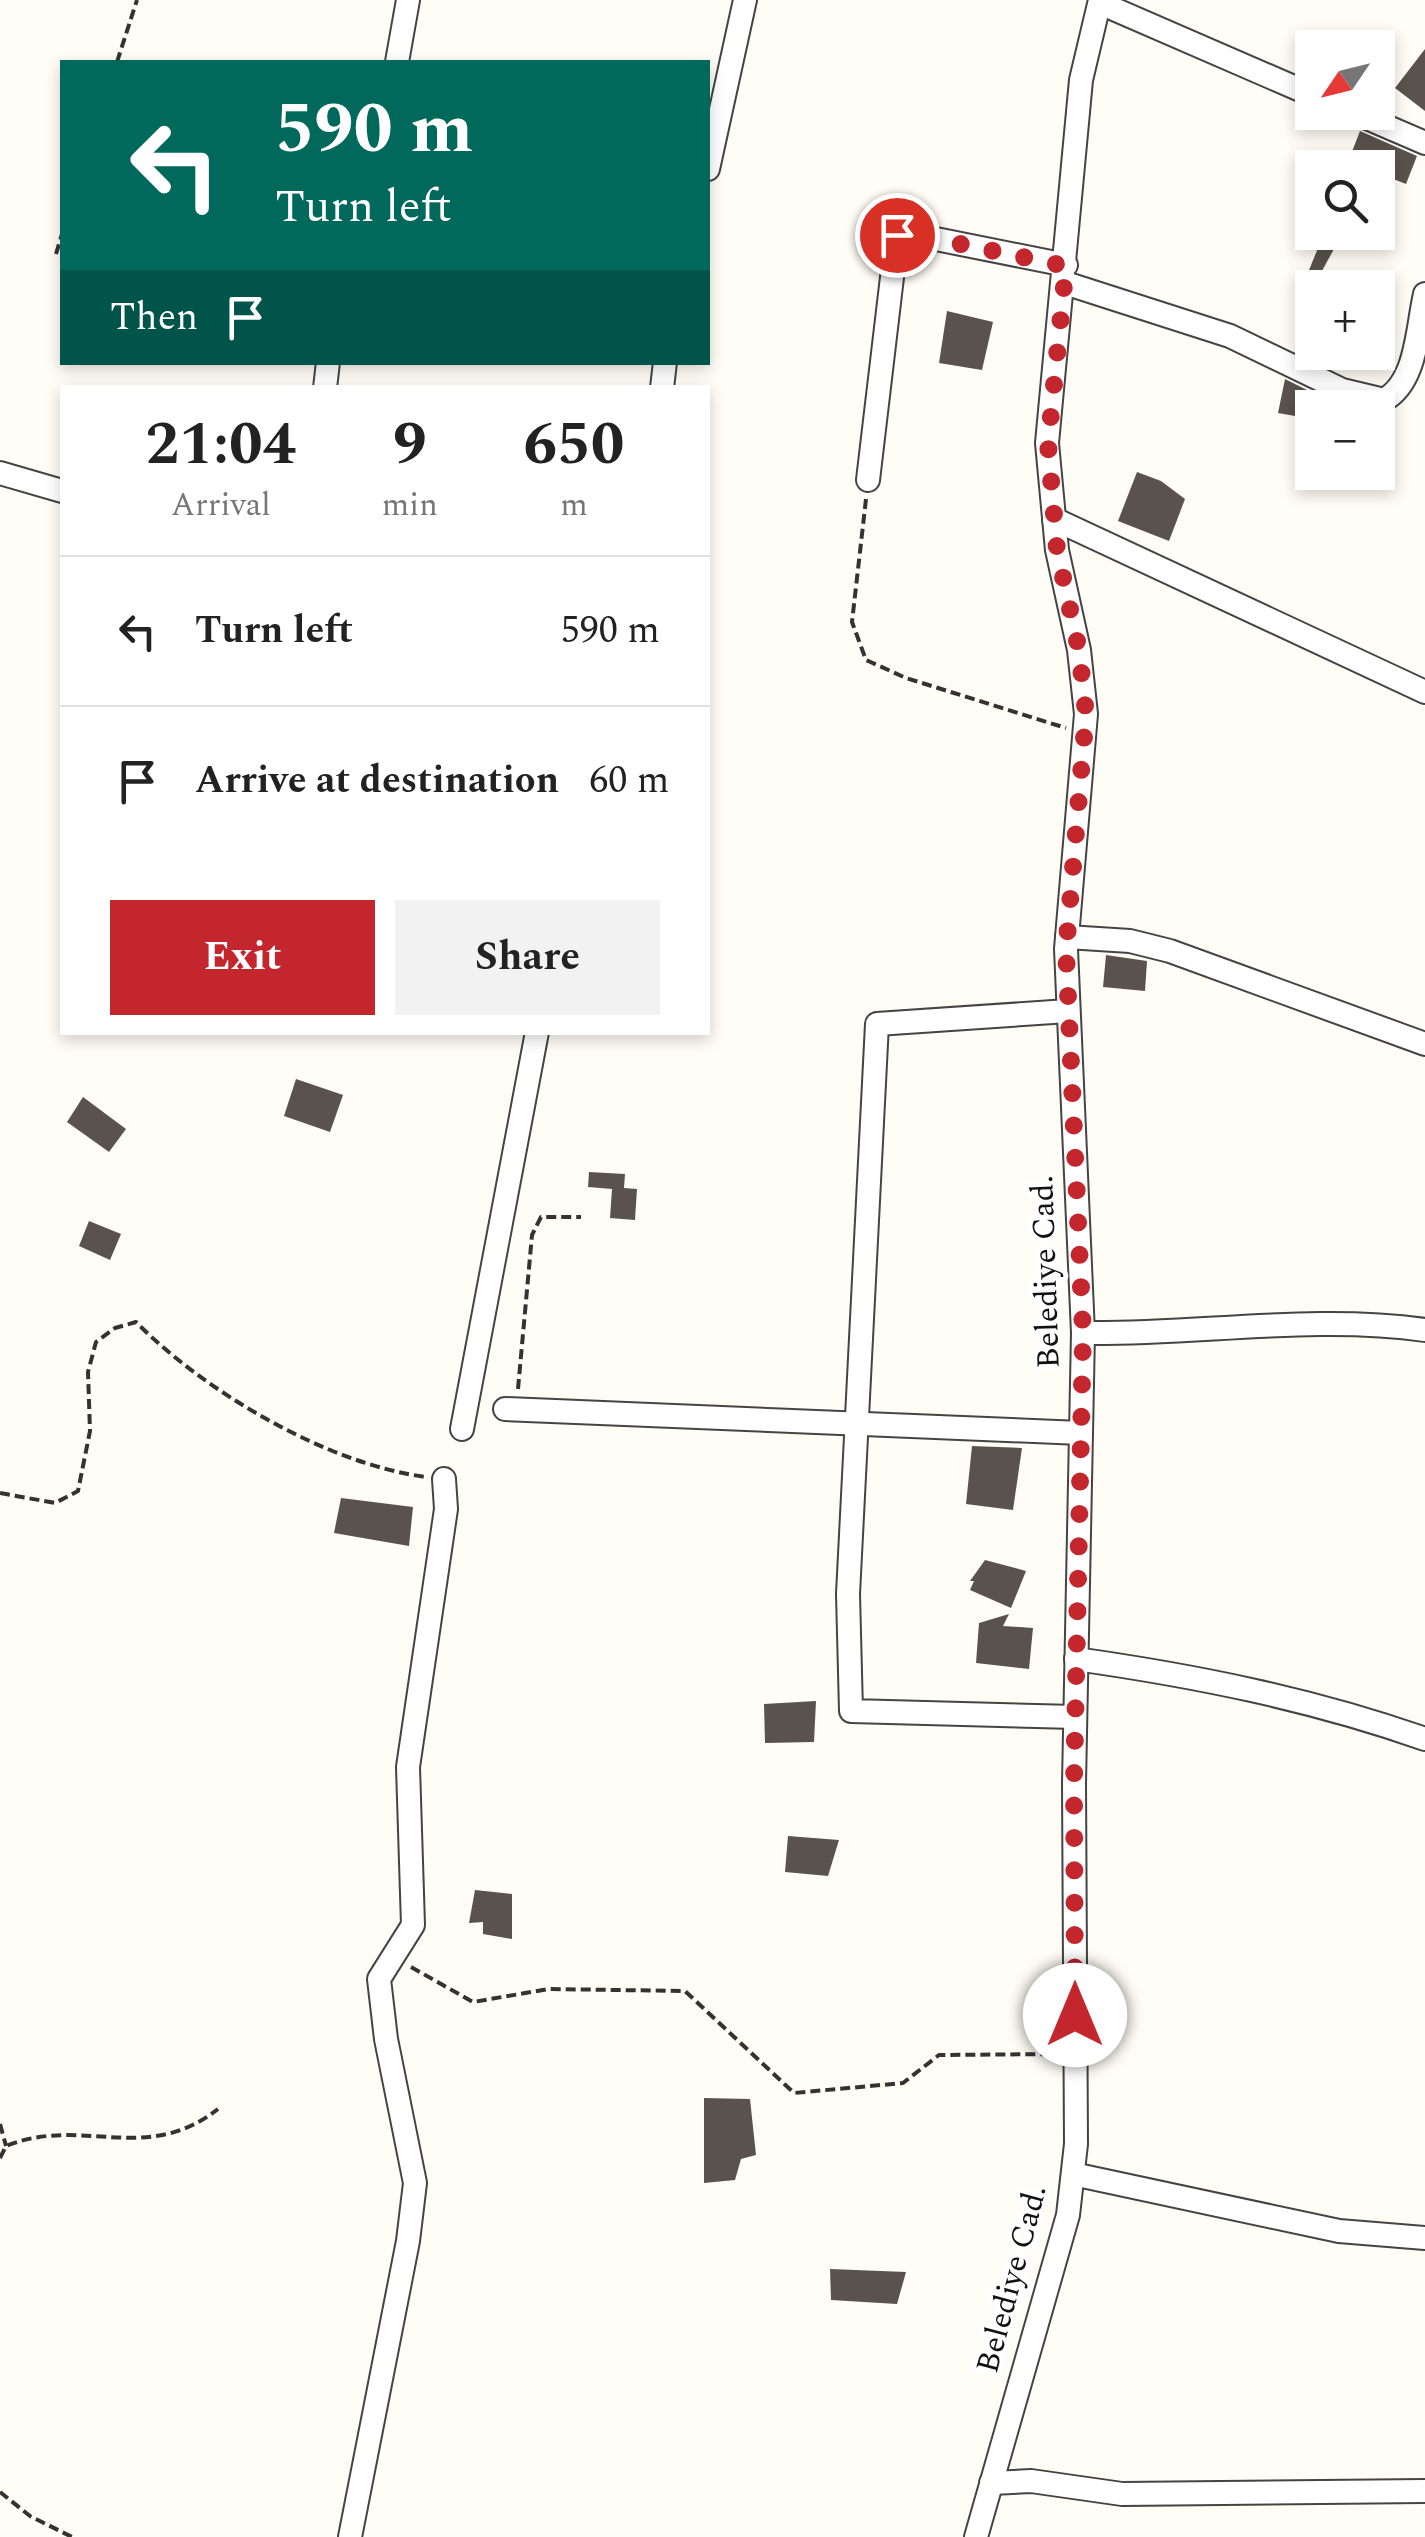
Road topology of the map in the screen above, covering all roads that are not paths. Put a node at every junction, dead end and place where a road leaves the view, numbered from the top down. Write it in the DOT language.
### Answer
graph roads {
  1 [pos="408,0"];
  2 [pos="745,0"];
  3 [pos="1100,2"];
  4 [pos="397,60"];
  5 [pos="1295,88"];
  6 [pos="1394,130"];
  7 [pos="1425,144"];
  8 [pos="710,160"];
  9 [pos="1065,274"];
  10 [pos="1425,294"];
  11 [pos="1421,331"];
  12 [pos="0,473"];
  13 [pos="868,480"];
  14 [pos="60,490"];
  15 [pos="1054,518"];
  16 [pos="1425,692"];
  17 [pos="1067,937"];
  18 [pos="1068,1010"];
  19 [pos="536,1035"];
  20 [pos="1425,1044"];
  21 [pos="1425,1330"];
  22 [pos="1083,1333"];
  23 [pos="511,1409"];
  24 [pos="857,1426"];
  25 [pos="462,1428"];
  26 [pos="1081,1434"];
  27 [pos="444,1479"];
  28 [pos="1076,1659"];
  29 [pos="1075,1718"];
  30 [pos="1425,1739"];
  31 [pos="1073,2174"];
  32 [pos="1425,2238"];
  33 [pos="991,2483"];
  34 [pos="1425,2491"];
  35 [pos="350,2537"];
  36 [pos="976,2537"];
  1 -- 4 [label="street"];
  2 -- 8 [label="street"];
  3 -- 5 [label="street"];
  3 -- 9 [label="street, Belediye Cad."];
  6 -- 7 [label="street"];
  9 -- 11 [label="street"];
  9 -- 13 [label="street"];
  9 -- 15 [label="street, Belediye Cad."];
  10 -- 11 [label="street"];
  12 -- 14 [label="street"];
  15 -- 16 [label="street"];
  15 -- 17 [label="street, Belediye Cad."];
  17 -- 18 [label="street, Belediye Cad."];
  17 -- 20 [label="street"];
  18 -- 22 [label="street, Belediye Cad."];
  18 -- 24 [label="street"];
  19 -- 25 [label="street"];
  21 -- 22 [label="street"];
  22 -- 26 [label="street, Belediye Cad."];
  23 -- 24 [label="street"];
  24 -- 26 [label="street"];
  24 -- 29 [label="street"];
  26 -- 28 [label="street, Belediye Cad."];
  27 -- 35 [label="street"];
  28 -- 29 [label="street, Belediye Cad."];
  28 -- 30 [label="street"];
  29 -- 31 [label="street, Belediye Cad."];
  31 -- 32 [label="street"];
  31 -- 33 [label="street, Belediye Cad."];
  33 -- 34 [label="street"];
  33 -- 36 [label="street, Belediye Cad."];
}
